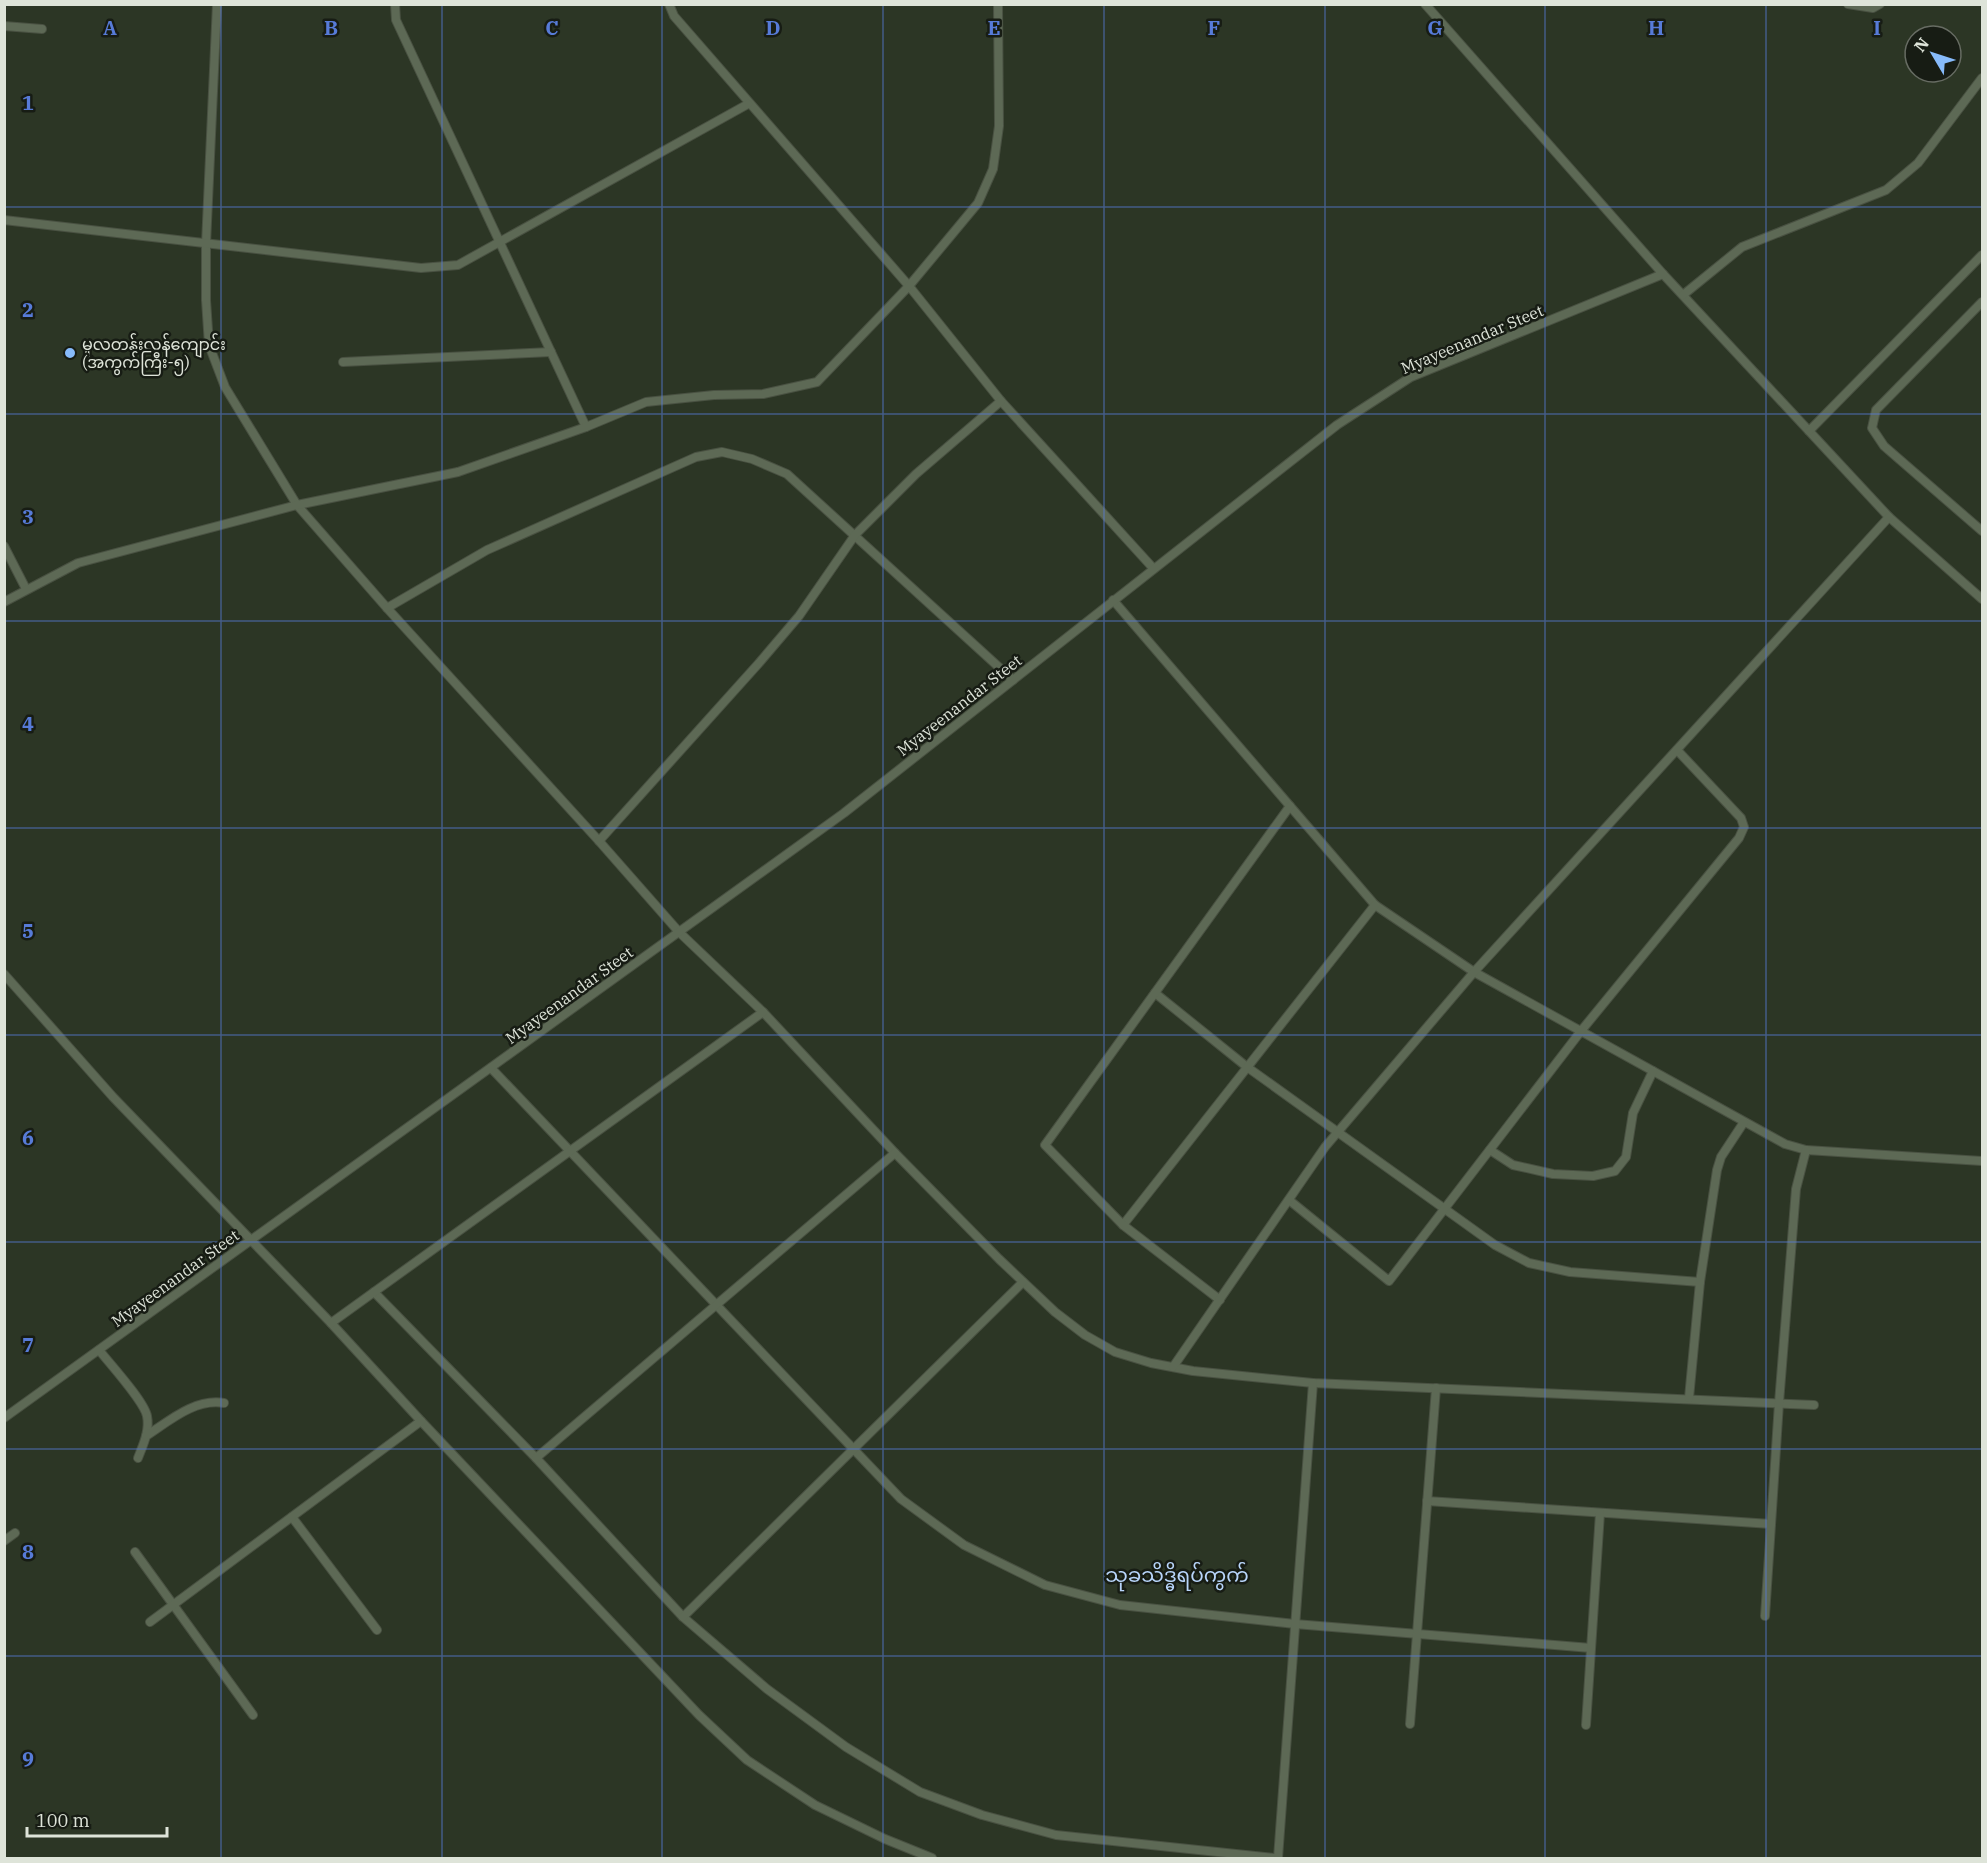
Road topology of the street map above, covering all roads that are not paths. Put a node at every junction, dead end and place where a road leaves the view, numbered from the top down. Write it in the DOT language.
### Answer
graph roads {
  1 [pos="217,4"];
  2 [pos="395,4"];
  3 [pos="669,4"];
  4 [pos="998,4"];
  5 [pos="1425,4"];
  6 [pos="1848,4"];
  7 [pos="1880,4"];
  8 [pos="4,26"];
  9 [pos="42,29"];
  10 [pos="1983,78"];
  11 [pos="748,104"];
  12 [pos="4,220"];
  13 [pos="499,242"];
  14 [pos="206,244"];
  15 [pos="1983,255"];
  16 [pos="1664,274"];
  17 [pos="909,286"];
  18 [pos="1683,295"];
  19 [pos="1983,302"];
  20 [pos="551,352"];
  21 [pos="343,363"];
  22 [pos="1000,401"];
  23 [pos="586,427"];
  24 [pos="1809,431"];
  25 [pos="297,505"];
  26 [pos="1889,518"];
  27 [pos="1983,531"];
  28 [pos="855,535"];
  29 [pos="4,546"];
  30 [pos="1153,568"];
  31 [pos="26,589"];
  32 [pos="1983,599"];
  33 [pos="1113,600"];
  34 [pos="4,602"];
  35 [pos="387,608"];
  36 [pos="1013,680"];
  37 [pos="1677,750"];
  38 [pos="1290,806"];
  39 [pos="599,841"];
  40 [pos="1375,905"];
  41 [pos="679,932"];
  42 [pos="1474,972"];
  43 [pos="4,974"];
  44 [pos="1155,993"];
  45 [pos="763,1011"];
  46 [pos="1581,1031"];
  47 [pos="1247,1067"];
  48 [pos="491,1068"];
  49 [pos="1653,1071"];
  50 [pos="1744,1122"];
  51 [pos="1339,1131"];
  52 [pos="569,1150"];
  53 [pos="1490,1150"];
  54 [pos="1806,1150"];
  55 [pos="895,1153"];
  56 [pos="1983,1161"];
  57 [pos="1289,1200"];
  58 [pos="1444,1209"];
  59 [pos="1123,1225"];
  60 [pos="250,1240"];
  61 [pos="1023,1282"];
  62 [pos="1700,1282"];
  63 [pos="374,1292"];
  64 [pos="1220,1300"];
  65 [pos="717,1305"];
  66 [pos="331,1323"];
  67 [pos="99,1350"];
  68 [pos="1173,1367"];
  69 [pos="1313,1383"];
  70 [pos="1436,1388"];
  71 [pos="1689,1398"];
  72 [pos="224,1403"];
  73 [pos="1779,1403"];
  74 [pos="1815,1405"];
  75 [pos="4,1418"];
  76 [pos="421,1421"];
  77 [pos="146,1436"];
  78 [pos="852,1450"];
  79 [pos="138,1458"];
  80 [pos="536,1458"];
  81 [pos="1427,1501"];
  82 [pos="1600,1513"];
  83 [pos="292,1517"];
  84 [pos="1771,1524"];
  85 [pos="15,1533"];
  86 [pos="4,1541"];
  87 [pos="135,1552"];
  88 [pos="173,1605"];
  89 [pos="1765,1616"];
  90 [pos="683,1617"];
  91 [pos="150,1622"];
  92 [pos="1295,1624"];
  93 [pos="377,1630"];
  94 [pos="1417,1634"];
  95 [pos="1591,1648"];
  96 [pos="253,1715"];
  97 [pos="1410,1724"];
  98 [pos="1586,1725"];
  99 [pos="932,1858"];
  100 [pos="1276,1858"];
  1 -- 14 [label="street"];
  2 -- 13 [label="street"];
  3 -- 11 [label="street"];
  4 -- 17 [label="street"];
  5 -- 16 [label="street"];
  6 -- 7 [label="street"];
  8 -- 9 [label="street"];
  10 -- 18 [label="street"];
  11 -- 13 [label="street"];
  11 -- 17 [label="street"];
  12 -- 14 [label="street"];
  13 -- 14 [label="street"];
  13 -- 20 [label="street"];
  14 -- 25 [label="street"];
  15 -- 24 [label="street"];
  16 -- 18 [label="street"];
  16 -- 30 [label="street, Myayeenandar Steet"];
  17 -- 22 [label="street"];
  17 -- 23 [label="street"];
  18 -- 24 [label="street"];
  19 -- 27 [label="street"];
  20 -- 21 [label="street"];
  20 -- 23 [label="street"];
  22 -- 28 [label="street"];
  22 -- 30 [label="street"];
  23 -- 25 [label="street"];
  24 -- 26 [label="street"];
  25 -- 31 [label="street"];
  25 -- 35 [label="street"];
  26 -- 32 [label="street"];
  26 -- 37 [label="street"];
  28 -- 35 [label="street"];
  28 -- 36 [label="street"];
  28 -- 39 [label="street"];
  29 -- 31 [label="street"];
  30 -- 33 [label="street, Myayeenandar Steet"];
  31 -- 34 [label="street"];
  33 -- 36 [label="street, Myayeenandar Steet"];
  33 -- 38 [label="street"];
  35 -- 39 [label="street"];
  36 -- 41 [label="street, Myayeenandar Steet"];
  37 -- 42 [label="street"];
  37 -- 46 [label="street"];
  38 -- 40 [label="street"];
  38 -- 44 [label="street"];
  39 -- 41 [label="street"];
  40 -- 42 [label="street"];
  40 -- 47 [label="street"];
  41 -- 45 [label="street"];
  41 -- 48 [label="street, Myayeenandar Steet"];
  42 -- 46 [label="street"];
  42 -- 51 [label="street"];
  43 -- 60 [label="street"];
  44 -- 47 [label="street"];
  44 -- 59 [label="street"];
  45 -- 52 [label="street"];
  45 -- 55 [label="street"];
  46 -- 49 [label="street"];
  46 -- 53 [label="street"];
  47 -- 51 [label="street"];
  47 -- 59 [label="street"];
  48 -- 52 [label="street"];
  48 -- 60 [label="street, Myayeenandar Steet"];
  49 -- 50 [label="street"];
  49 -- 53 [label="street"];
  50 -- 54 [label="street"];
  50 -- 62 [label="street"];
  51 -- 57 [label="street"];
  51 -- 58 [label="street"];
  52 -- 63 [label="street"];
  52 -- 65 [label="street"];
  53 -- 58 [label="street"];
  54 -- 56 [label="street"];
  54 -- 73 [label="street"];
  55 -- 61 [label="street"];
  55 -- 65 [label="street"];
  57 -- 58 [label="street"];
  57 -- 64 [label="street"];
  58 -- 62 [label="street"];
  59 -- 64 [label="street"];
  60 -- 66 [label="street"];
  60 -- 67 [label="street, Myayeenandar Steet"];
  61 -- 68 [label="street"];
  61 -- 78 [label="street"];
  62 -- 71 [label="street"];
  63 -- 66 [label="street"];
  63 -- 80 [label="street"];
  64 -- 68 [label="street"];
  65 -- 78 [label="street"];
  65 -- 80 [label="street"];
  66 -- 76 [label="street"];
  67 -- 75 [label="street, Myayeenandar Steet"];
  67 -- 77 [label="street"];
  68 -- 69 [label="street"];
  69 -- 70 [label="street"];
  69 -- 92 [label="street"];
  70 -- 71 [label="street"];
  70 -- 81 [label="street"];
  71 -- 73 [label="street"];
  72 -- 77 [label="street"];
  73 -- 74 [label="street"];
  73 -- 84 [label="street"];
  76 -- 83 [label="street"];
  76 -- 99 [label="street"];
  77 -- 79 [label="street"];
  78 -- 90 [label="street"];
  78 -- 92 [label="street"];
  80 -- 90 [label="street"];
  81 -- 82 [label="street"];
  81 -- 94 [label="street"];
  82 -- 84 [label="street"];
  82 -- 95 [label="street"];
  83 -- 88 [label="street"];
  83 -- 93 [label="street"];
  84 -- 89 [label="street"];
  85 -- 86 [label="street"];
  87 -- 88 [label="street"];
  88 -- 91 [label="street"];
  88 -- 96 [label="street"];
  90 -- 100 [label="street"];
  92 -- 94 [label="street"];
  92 -- 100 [label="street"];
  94 -- 95 [label="street"];
  94 -- 97 [label="street"];
  95 -- 98 [label="street"];
}
